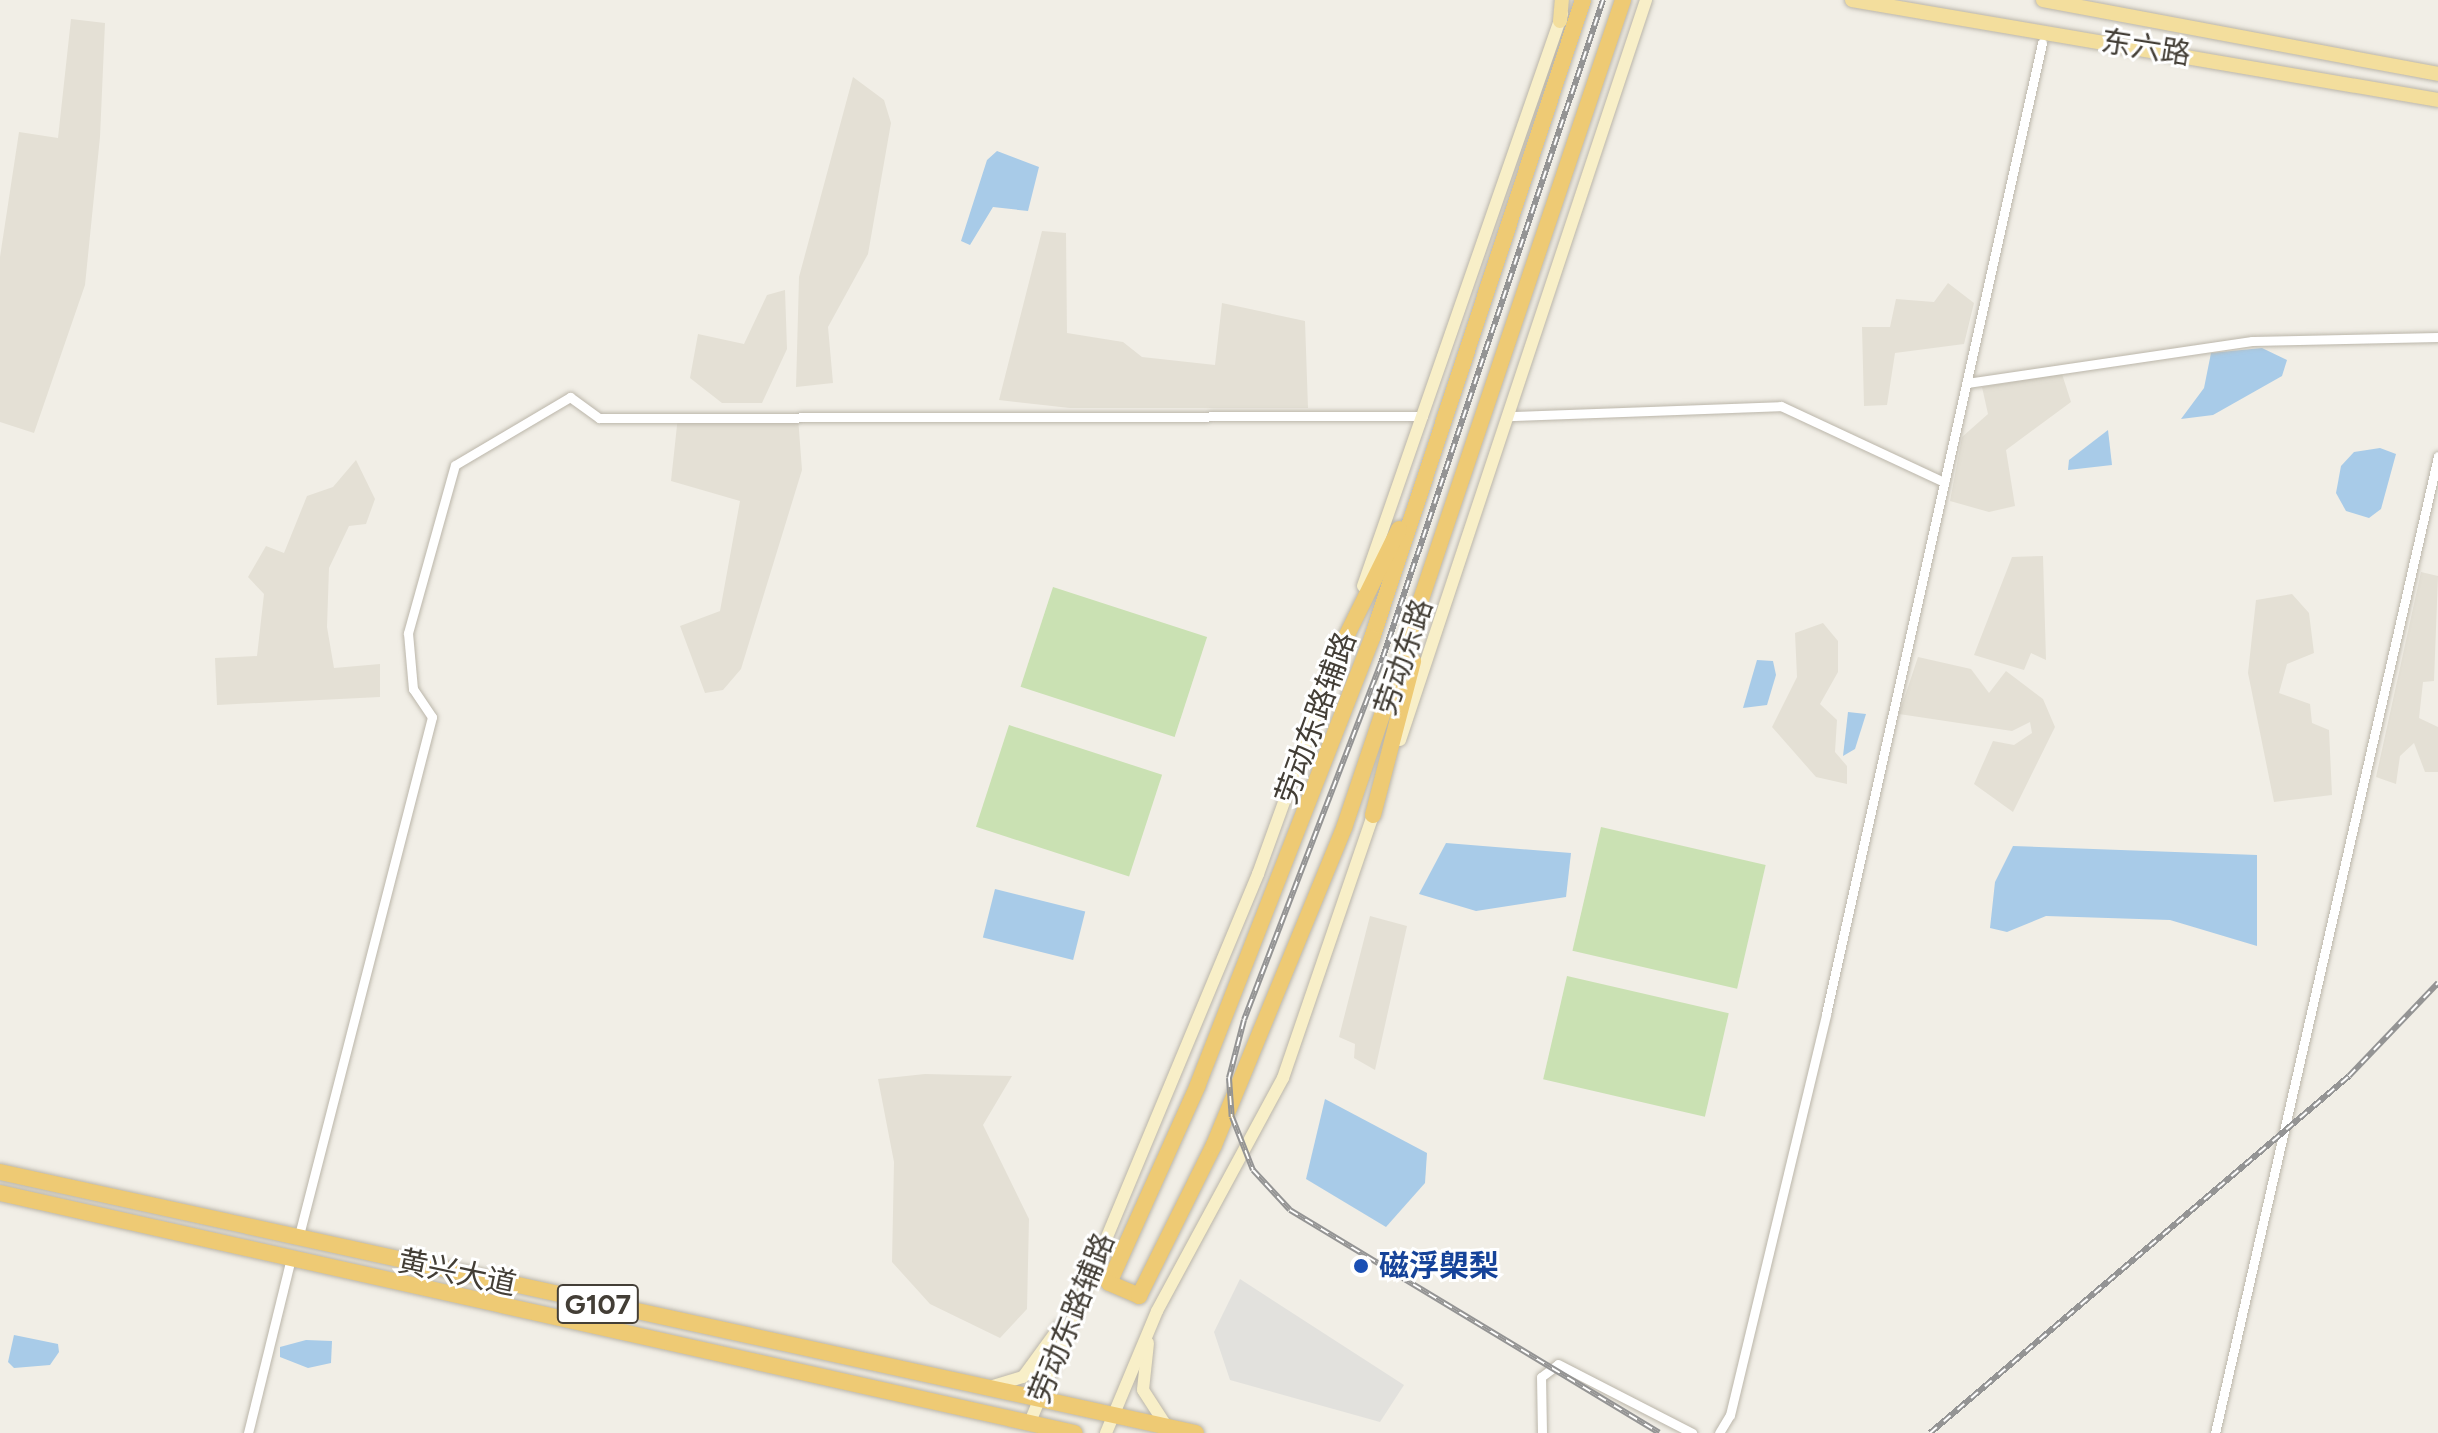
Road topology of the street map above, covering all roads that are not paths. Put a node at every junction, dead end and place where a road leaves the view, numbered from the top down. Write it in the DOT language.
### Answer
graph roads {
  1 [pos="1565,0"];
  2 [pos="1583,0"];
  3 [pos="1623,0"];
  4 [pos="1646,0"];
  5 [pos="1852,0"];
  6 [pos="2043,0"];
  7 [pos="1560,21"];
  8 [pos="2042,43"];
  9 [pos="2438,74"];
  10 [pos="2438,100"];
  11 [pos="2438,337"];
  12 [pos="1967,383"];
  13 [pos="1458,391"];
  14 [pos="1423,416"];
  15 [pos="1512,416"];
  16 [pos="2438,456"];
  17 [pos="1944,482"];
  18 [pos="1457,503"];
  19 [pos="1339,651"];
  20 [pos="1373,815"];
  21 [pos="0,1172"];
  22 [pos="0,1193"];
  23 [pos="298,1239"];
  24 [pos="1099,1246"];
  25 [pos="291,1258"];
  26 [pos="1157,1311"];
  27 [pos="982,1387"];
  28 [pos="1039,1400"];
  29 [pos="1113,1415"];
  30 [pos="1030,1422"];
  31 [pos="1171,1427"];
  32 [pos="248,1433"];
  33 [pos="1075,1433"];
  34 [pos="1106,1433"];
  35 [pos="1196,1433"];
  36 [pos="1542,1433"];
  37 [pos="1692,1433"];
  38 [pos="1719,1433"];
  39 [pos="2215,1433"];
  1 -- 7 [label="main road"];
  2 -- 13 [label="highway, 劳动东路"];
  3 -- 18 [label="highway, 劳动东路"];
  4 -- 15 [label="main road"];
  5 -- 10 [label="main road, 东六路"];
  6 -- 9 [label="main road, 东六路"];
  7 -- 14 [label="main road, 劳动东路辅路"];
  8 -- 12 [label="street"];
  11 -- 12 [label="street"];
  12 -- 17 [label="street"];
  13 -- 18 [label="highway, 劳动东路"];
  13 -- 19 [label="highway"];
  14 -- 19 [label="main road, 劳动东路辅路"];
  14 -- 23 [label="street"];
  15 -- 17 [label="street"];
  15 -- 20 [label="main road"];
  16 -- 39 [label="street"];
  17 -- 38 [label="street"];
  18 -- 20 [label="highway"];
  19 -- 24 [label="main road, 劳动东路辅路"];
  20 -- 26 [label="main road"];
  21 -- 23 [label="highway, 黄兴大道 / G107"];
  22 -- 25 [label="highway, 黄兴大道 / G107"];
  23 -- 27 [label="highway, 黄兴大道 / G107"];
  24 -- 27 [label="main road"];
  24 -- 28 [label="main road, 劳动东路辅路"];
  25 -- 30 [label="highway, 黄兴大道 / G107"];
  25 -- 32 [label="street"];
  26 -- 29 [label="main road"];
  26 -- 31 [label="main road"];
  27 -- 28 [label="highway, 黄兴大道 / G107"];
  28 -- 29 [label="highway, 黄兴大道 / G107"];
  28 -- 30 [label="main road, 劳动东路辅路"];
  29 -- 31 [label="highway, 黄兴大道 / G107"];
  29 -- 34 [label="main road"];
  30 -- 33 [label="highway, 黄兴大道 / G107"];
  31 -- 35 [label="highway, 黄兴大道 / G107"];
  36 -- 37 [label="street"];
}
